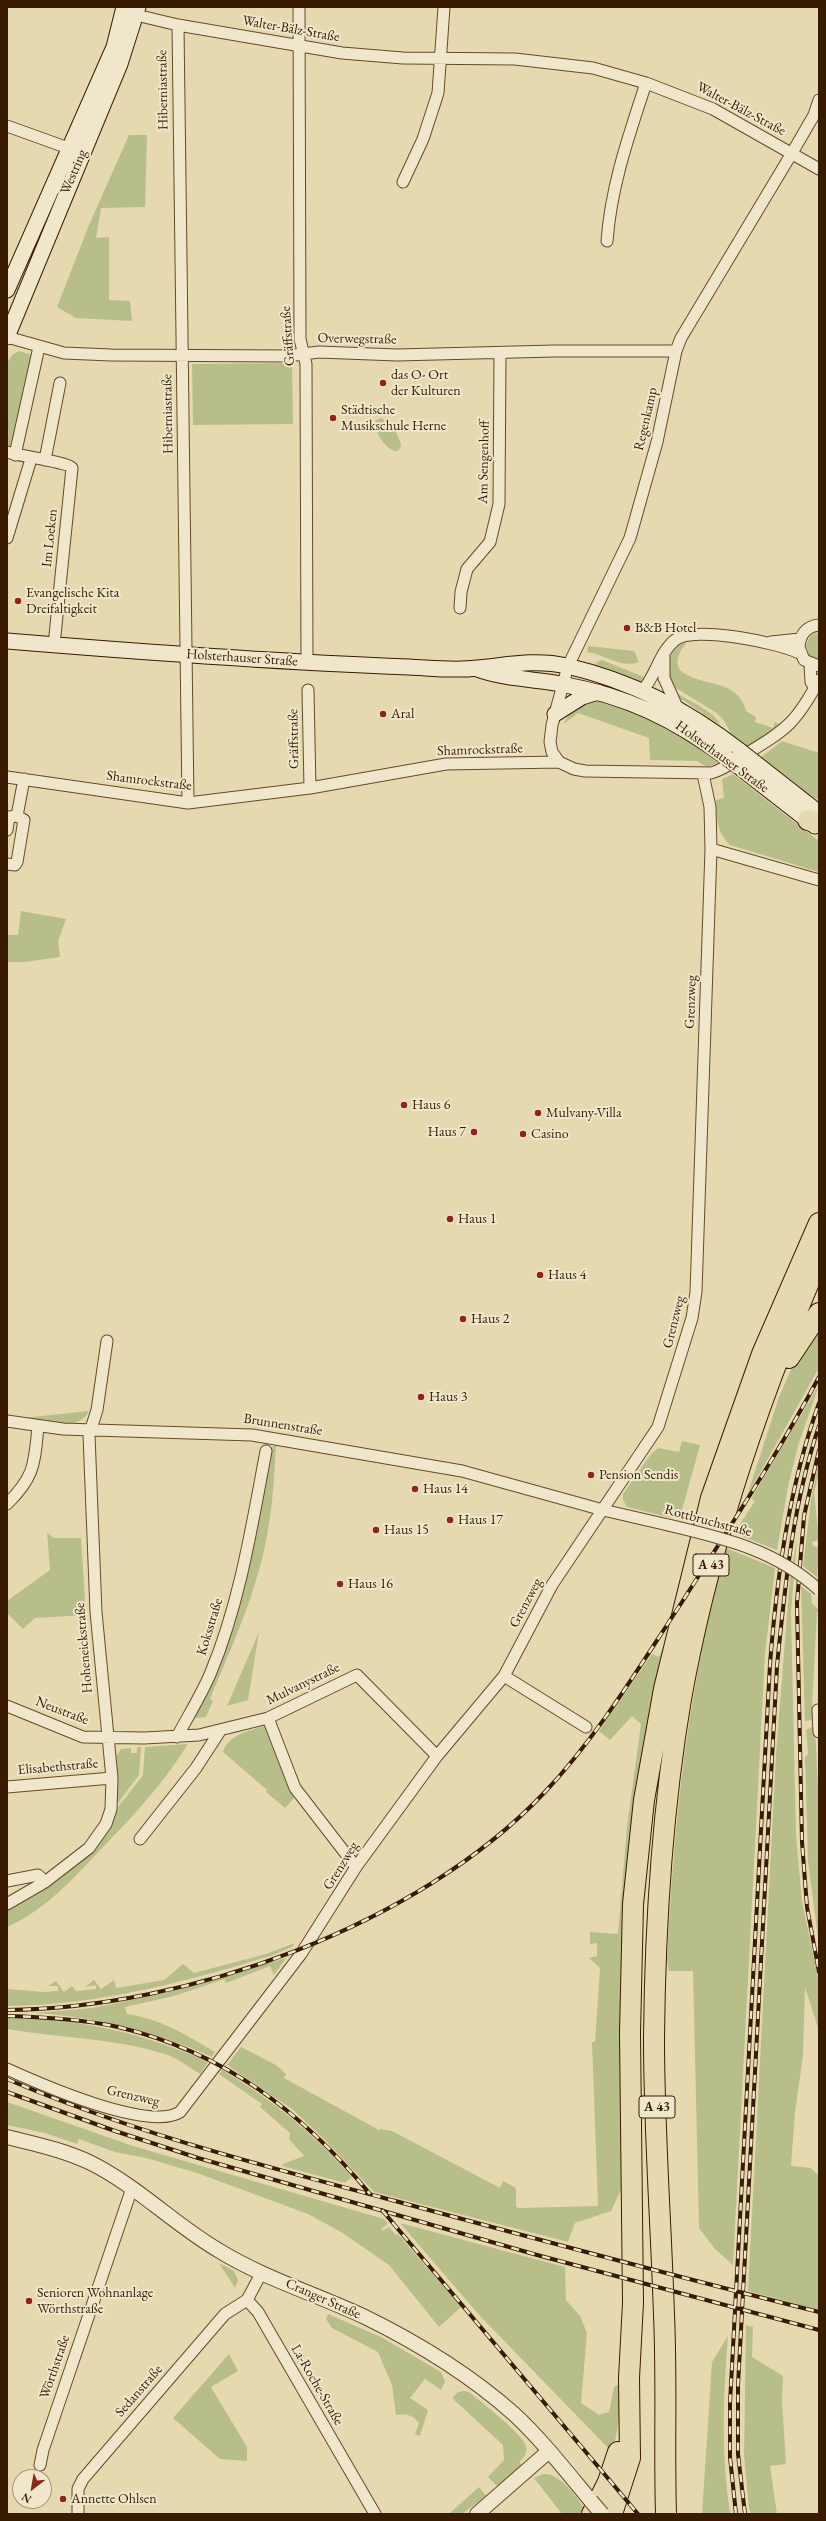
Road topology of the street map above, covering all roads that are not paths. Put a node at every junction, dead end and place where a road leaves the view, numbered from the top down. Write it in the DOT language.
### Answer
graph roads {
  1 [pos="299,7"];
  2 [pos="444,7"];
  3 [pos="132,10"];
  4 [pos="178,25"];
  5 [pos="300,47"];
  6 [pos="442,58"];
  7 [pos="646,83"];
  8 [pos="819,100"];
  9 [pos="7,126"];
  10 [pos="71,149"];
  11 [pos="792,153"];
  12 [pos="819,169"];
  13 [pos="403,182"];
  14 [pos="607,241"];
  15 [pos="7,290"];
  16 [pos="7,337"];
  17 [pos="39,347"];
  18 [pos="676,351"];
  19 [pos="500,354"];
  20 [pos="304,355"];
  21 [pos="182,356"];
  22 [pos="60,383"];
  23 [pos="11,454"];
  24 [pos="31,459"];
  25 [pos="45,460"];
  26 [pos="7,538"];
  27 [pos="460,608"];
  28 [pos="819,625"];
  29 [pos="800,639"];
  30 [pos="7,641"];
  31 [pos="766,643"];
  32 [pos="54,645"];
  33 [pos="186,654"];
  34 [pos="801,654"];
  35 [pos="664,656"];
  36 [pos="307,663"];
  37 [pos="814,665"];
  38 [pos="568,666"];
  39 [pos="476,668"];
  40 [pos="562,684"];
  41 [pos="817,684"];
  42 [pos="308,690"];
  43 [pos="642,691"];
  44 [pos="599,692"];
  45 [pos="677,707"];
  46 [pos="555,714"];
  47 [pos="734,754"];
  48 [pos="559,762"];
  49 [pos="703,774"];
  50 [pos="7,776"];
  51 [pos="24,779"];
  52 [pos="310,788"];
  53 [pos="188,803"];
  54 [pos="17,816"];
  55 [pos="816,817"];
  56 [pos="7,830"];
  57 [pos="711,849"];
  58 [pos="7,864"];
  59 [pos="819,880"];
  60 [pos="819,1223"];
  61 [pos="819,1259"];
  62 [pos="819,1313"];
  63 [pos="107,1341"];
  64 [pos="7,1421"];
  65 [pos="38,1427"];
  66 [pos="90,1431"];
  67 [pos="751,1433"];
  68 [pos="266,1451"];
  69 [pos="7,1504"];
  70 [pos="603,1510"];
  71 [pos="819,1590"];
  72 [pos="504,1676"];
  73 [pos="7,1706"];
  74 [pos="818,1710"];
  75 [pos="268,1718"];
  76 [pos="586,1727"];
  77 [pos="220,1731"];
  78 [pos="819,1732"];
  79 [pos="177,1737"];
  80 [pos="107,1739"];
  81 [pos="437,1756"];
  82 [pos="653,1759"];
  83 [pos="112,1778"];
  84 [pos="7,1787"];
  85 [pos="140,1840"];
  86 [pos="356,1867"];
  87 [pos="7,1881"];
  88 [pos="45,1882"];
  89 [pos="7,1904"];
  90 [pos="7,2069"];
  91 [pos="7,2137"];
  92 [pos="132,2188"];
  93 [pos="262,2272"];
  94 [pos="247,2300"];
  95 [pos="629,2378"];
  96 [pos="550,2451"];
  97 [pos="40,2465"];
  98 [pos="591,2507"];
  99 [pos="78,2514"];
  100 [pos="374,2514"];
  101 [pos="477,2514"];
  102 [pos="602,2514"];
  103 [pos="612,2514"];
  104 [pos="657,2514"];
  105 [pos="666,2514"];
  1 -- 5 [label="street, Gräffstraße"];
  2 -- 6 [label="street"];
  3 -- 4 [label="street, Walter-Bälz-Straße"];
  3 -- 10 [label="main road, Westring"];
  3 -- 16 [label="main road, Westring"];
  4 -- 5 [label="street, Walter-Bälz-Straße"];
  4 -- 21 [label="street, Hiberniastraße"];
  5 -- 6 [label="street, Walter-Bälz-Straße"];
  5 -- 20 [label="street, Gräffstraße"];
  6 -- 7 [label="street, Walter-Bälz-Straße"];
  6 -- 13 [label="street"];
  7 -- 11 [label="street, Walter-Bälz-Straße"];
  7 -- 14 [label="street"];
  8 -- 11 [label="street, Regenkamp"];
  9 -- 10 [label="street"];
  10 -- 15 [label="main road, Westring"];
  11 -- 12 [label="street, Walter-Bälz-Straße"];
  11 -- 18 [label="street, Regenkamp"];
  16 -- 17 [label="street, Overwegstraße"];
  17 -- 21 [label="street, Overwegstraße"];
  17 -- 23 [label="street"];
  18 -- 19 [label="street, Overwegstraße"];
  18 -- 38 [label="street, Regenkamp"];
  19 -- 20 [label="street, Overwegstraße"];
  19 -- 27 [label="street, Am Sengenhoff"];
  20 -- 21 [label="street, Overwegstraße"];
  20 -- 36 [label="street, Gräffstraße"];
  21 -- 33 [label="street, Hiberniastraße"];
  22 -- 25 [label="street"];
  23 -- 24 [label="street"];
  24 -- 25 [label="street"];
  24 -- 26 [label="street"];
  25 -- 32 [label="street, Im Loeken"];
  28 -- 29 [label="street"];
  29 -- 31 [label="street"];
  29 -- 34 [label="street"];
  30 -- 32 [label="main road, Holsterhauser Straße"];
  31 -- 34 [label="street"];
  31 -- 35 [label="street"];
  32 -- 33 [label="main road, Holsterhauser Straße"];
  33 -- 36 [label="main road, Holsterhauser Straße"];
  33 -- 53 [label="street, Hiberniastraße"];
  34 -- 37 [label="street"];
  35 -- 43 [label="street"];
  35 -- 45 [label="street"];
  36 -- 39 [label="main road, Holsterhauser Straße"];
  37 -- 41 [label="street"];
  38 -- 39 [label="main road, Holsterhauser Straße"];
  38 -- 40 [label="street, Regenkamp"];
  38 -- 43 [label="main road, Holsterhauser Straße"];
  39 -- 40 [label="main road, Holsterhauser Straße"];
  40 -- 44 [label="main road, Holsterhauser Straße"];
  40 -- 46 [label="street, Regenkamp"];
  41 -- 49 [label="street, Shamrockstraße"];
  42 -- 52 [label="street, Gräffstraße"];
  43 -- 45 [label="main road, Holsterhauser Straße"];
  44 -- 46 [label="main road"];
  44 -- 47 [label="main road, Holsterhauser Straße"];
  45 -- 47 [label="main road, Holsterhauser Straße"];
  46 -- 48 [label="street, Regenkamp"];
  47 -- 55 [label="main road, Holsterhauser Straße, bridge"];
  48 -- 49 [label="street, Shamrockstraße"];
  48 -- 52 [label="street, Shamrockstraße"];
  49 -- 57 [label="street"];
  50 -- 51 [label="street, Shamrockstraße"];
  51 -- 53 [label="street, Shamrockstraße"];
  51 -- 54 [label="street"];
  52 -- 53 [label="street, Shamrockstraße"];
  54 -- 56 [label="street"];
  54 -- 58 [label="street"];
  57 -- 59 [label="street"];
  57 -- 70 [label="street, Grenzweg"];
  60 -- 82 [label="highway, A 43"];
  61 -- 67 [label="highway, A 43"];
  62 -- 67 [label="highway"];
  63 -- 66 [label="street, Hoheneickstraße"];
  64 -- 65 [label="street, Brunnenstraße"];
  65 -- 66 [label="street, Brunnenstraße"];
  65 -- 69 [label="street"];
  66 -- 70 [label="street, Brunnenstraße"];
  66 -- 80 [label="street, Hoheneickstraße"];
  67 -- 105 [label="highway, A 43"];
  68 -- 79 [label="street, Koksstraße"];
  70 -- 71 [label="street, Rottbruchstraße, bridge"];
  70 -- 72 [label="street, Grenzweg"];
  72 -- 76 [label="street"];
  72 -- 81 [label="street, Grenzweg"];
  73 -- 80 [label="street, Neustraße"];
  74 -- 78 [label="street"];
  75 -- 77 [label="street, Mulvanystraße"];
  75 -- 81 [label="street, Mulvanystraße"];
  75 -- 86 [label="street"];
  77 -- 79 [label="street, Mulvanystraße"];
  77 -- 85 [label="street"];
  79 -- 80 [label="street"];
  80 -- 83 [label="street, Hoheneickstraße"];
  81 -- 86 [label="street, Grenzweg"];
  82 -- 95 [label="highway"];
  82 -- 104 [label="highway, A 43"];
  83 -- 84 [label="street, Elisabethstraße"];
  83 -- 88 [label="street, Hoheneickstraße"];
  86 -- 90 [label="street, Grenzweg"];
  87 -- 88 [label="street"];
  88 -- 89 [label="street, Hoheneickstraße"];
  91 -- 92 [label="street, Cranger Straße"];
  92 -- 93 [label="street, Cranger Straße"];
  92 -- 97 [label="street, Wörthstraße"];
  93 -- 94 [label="street"];
  93 -- 96 [label="street, Cranger Straße"];
  94 -- 99 [label="street, Sedanstraße"];
  94 -- 100 [label="street, La-Roche-Straße"];
  95 -- 98 [label="highway"];
  95 -- 103 [label="highway"];
  96 -- 98 [label="street, Cranger Straße"];
  96 -- 101 [label="street"];
  98 -- 102 [label="street, Cranger Straße, bridge"];
}
